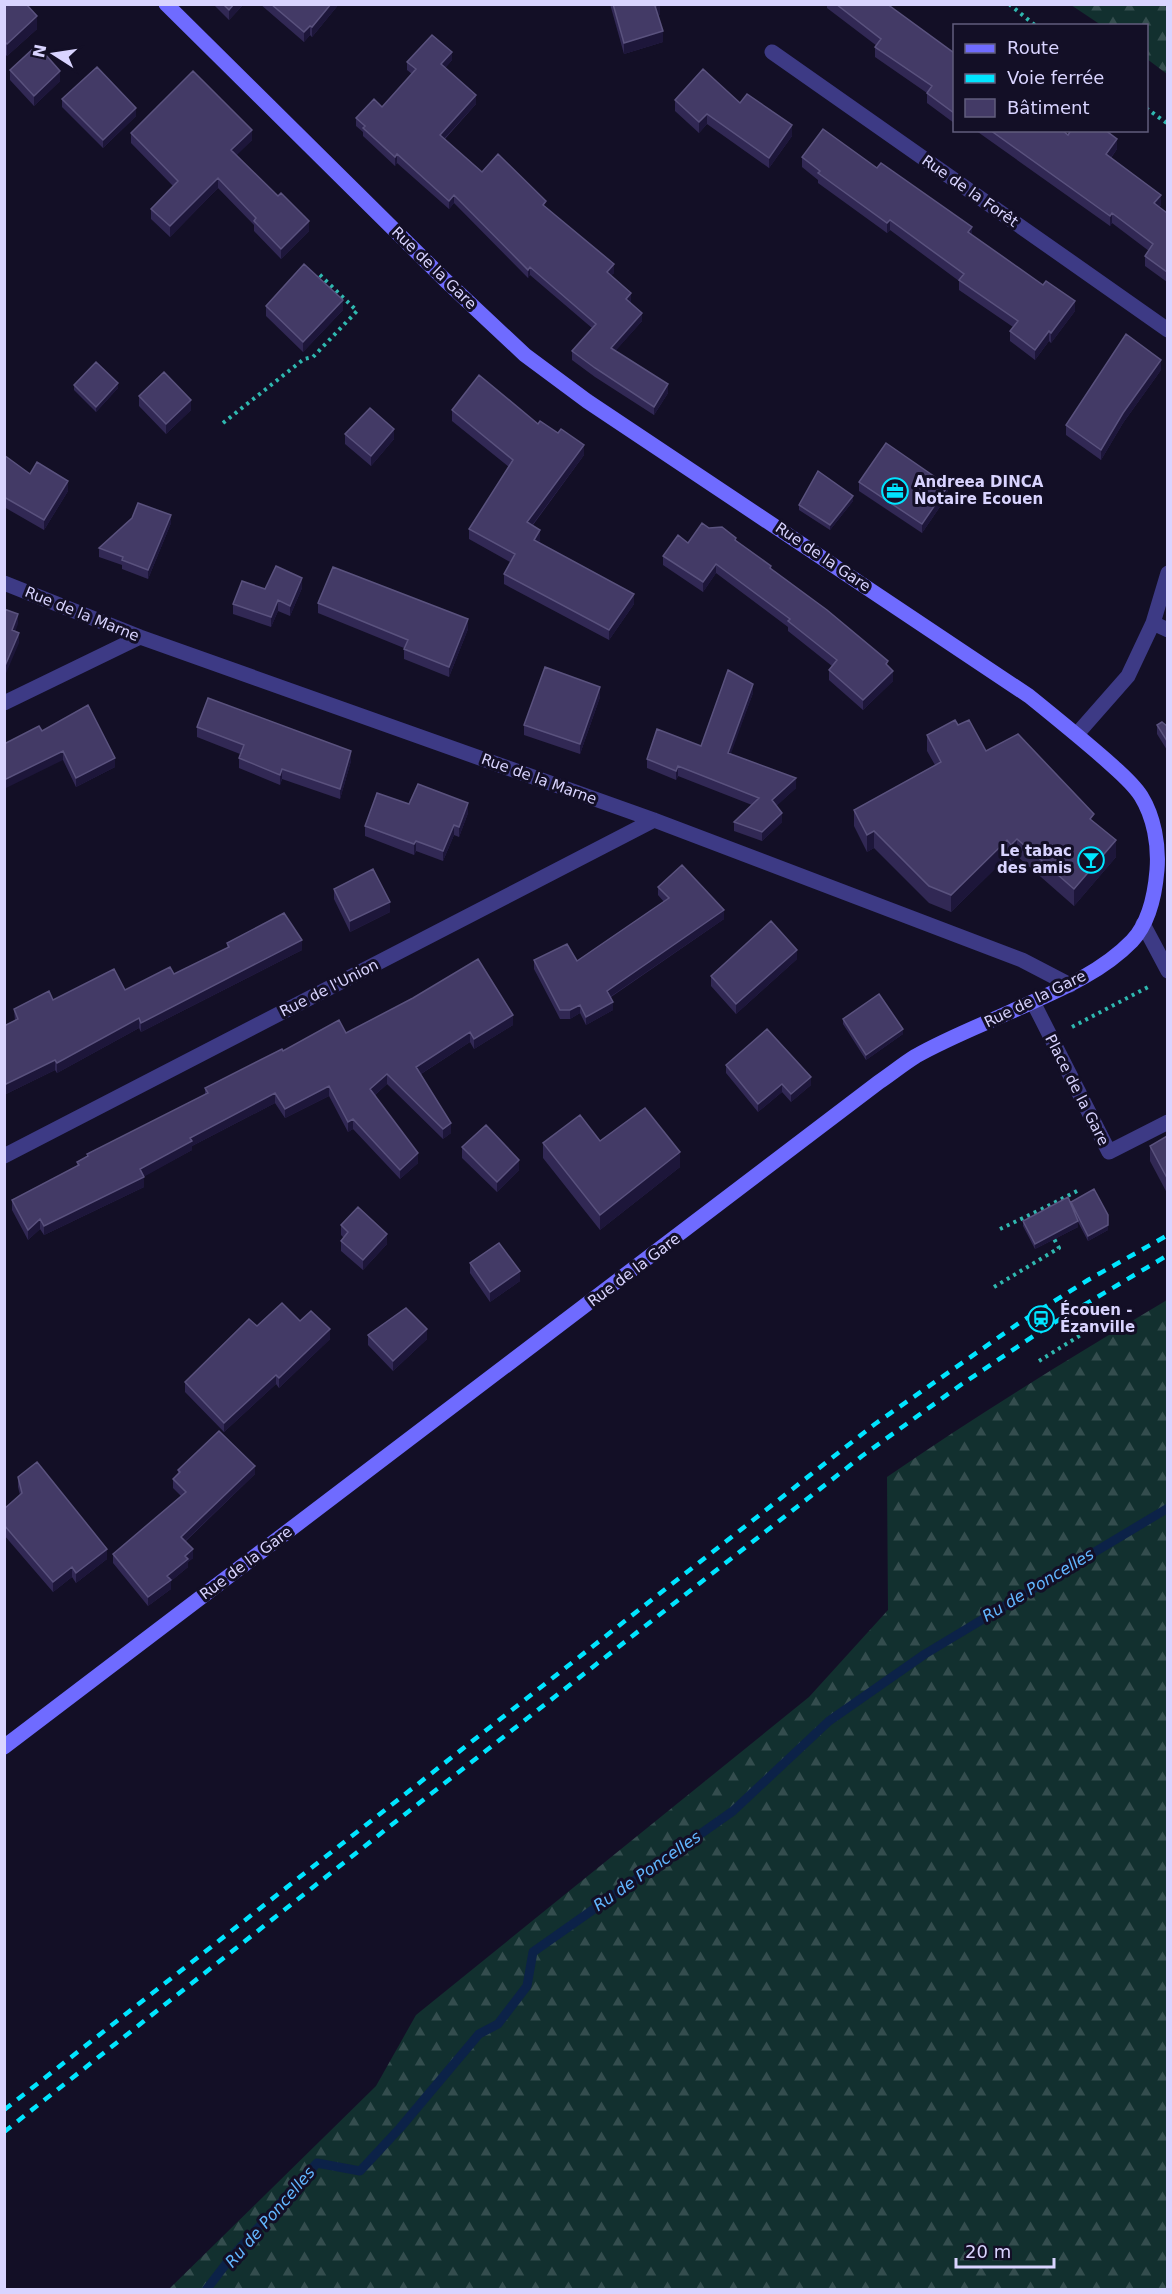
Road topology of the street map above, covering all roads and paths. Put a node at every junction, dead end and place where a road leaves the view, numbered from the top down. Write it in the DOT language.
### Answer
graph roads {
  1 [pos="166,4"];
  2 [pos="1009,4"];
  3 [pos="1034,24"];
  4 [pos="772,52"];
  5 [pos="1148,110"];
  6 [pos="1167,124"];
  7 [pos="312,281"];
  8 [pos="1167,330"];
  9 [pos="223,423"];
  10 [pos="1167,573"];
  11 [pos="4,583"];
  12 [pos="1160,626"];
  13 [pos="140,637"];
  14 [pos="4,703"];
  15 [pos="1077,734"];
  16 [pos="654,820"];
  17 [pos="1162,881"];
  18 [pos="1143,924"];
  19 [pos="1167,971"];
  20 [pos="1154,984"];
  21 [pos="1070,985"];
  22 [pos="1033,1002"];
  23 [pos="1069,1029"];
  24 [pos="1167,1122"];
  25 [pos="4,1156"];
  26 [pos="1081,1189"];
  27 [pos="1040,1210"];
  28 [pos="1044,1215"];
  29 [pos="1048,1223"];
  30 [pos="1043,1226"];
  31 [pos="1000,1229"];
  32 [pos="1049,1230"];
  33 [pos="994,1287"];
  34 [pos="1084,1333"];
  35 [pos="1040,1361"];
  36 [pos="4,1747"];
  1 -- 15 [label="street, Rue de la Gare"];
  2 -- 3 [label="path"];
  4 -- 8 [label="street, Rue de la Forêt"];
  5 -- 6 [label="path"];
  7 -- 9 [label="path"];
  10 -- 12 [label="street"];
  11 -- 13 [label="street, Rue de la Marne"];
  12 -- 15 [label="street"];
  13 -- 14 [label="street"];
  13 -- 16 [label="street, Rue de la Marne"];
  15 -- 17 [label="street, Rue de la Gare"];
  16 -- 21 [label="street, Rue de la Marne"];
  16 -- 25 [label="street, Rue de l'Union"];
  17 -- 18 [label="street, Rue de la Gare"];
  18 -- 19 [label="street"];
  18 -- 21 [label="street, Rue de la Gare"];
  20 -- 23 [label="path"];
  21 -- 22 [label="street, Rue de la Gare"];
  22 -- 24 [label="street, Place de la Gare"];
  22 -- 36 [label="street, Rue de la Gare"];
  26 -- 27 [label="path"];
  27 -- 28 [label="path"];
  27 -- 31 [label="path"];
  28 -- 29 [label="path"];
  28 -- 30 [label="path"];
  32 -- 33 [label="path"];
  34 -- 35 [label="path"];
}
